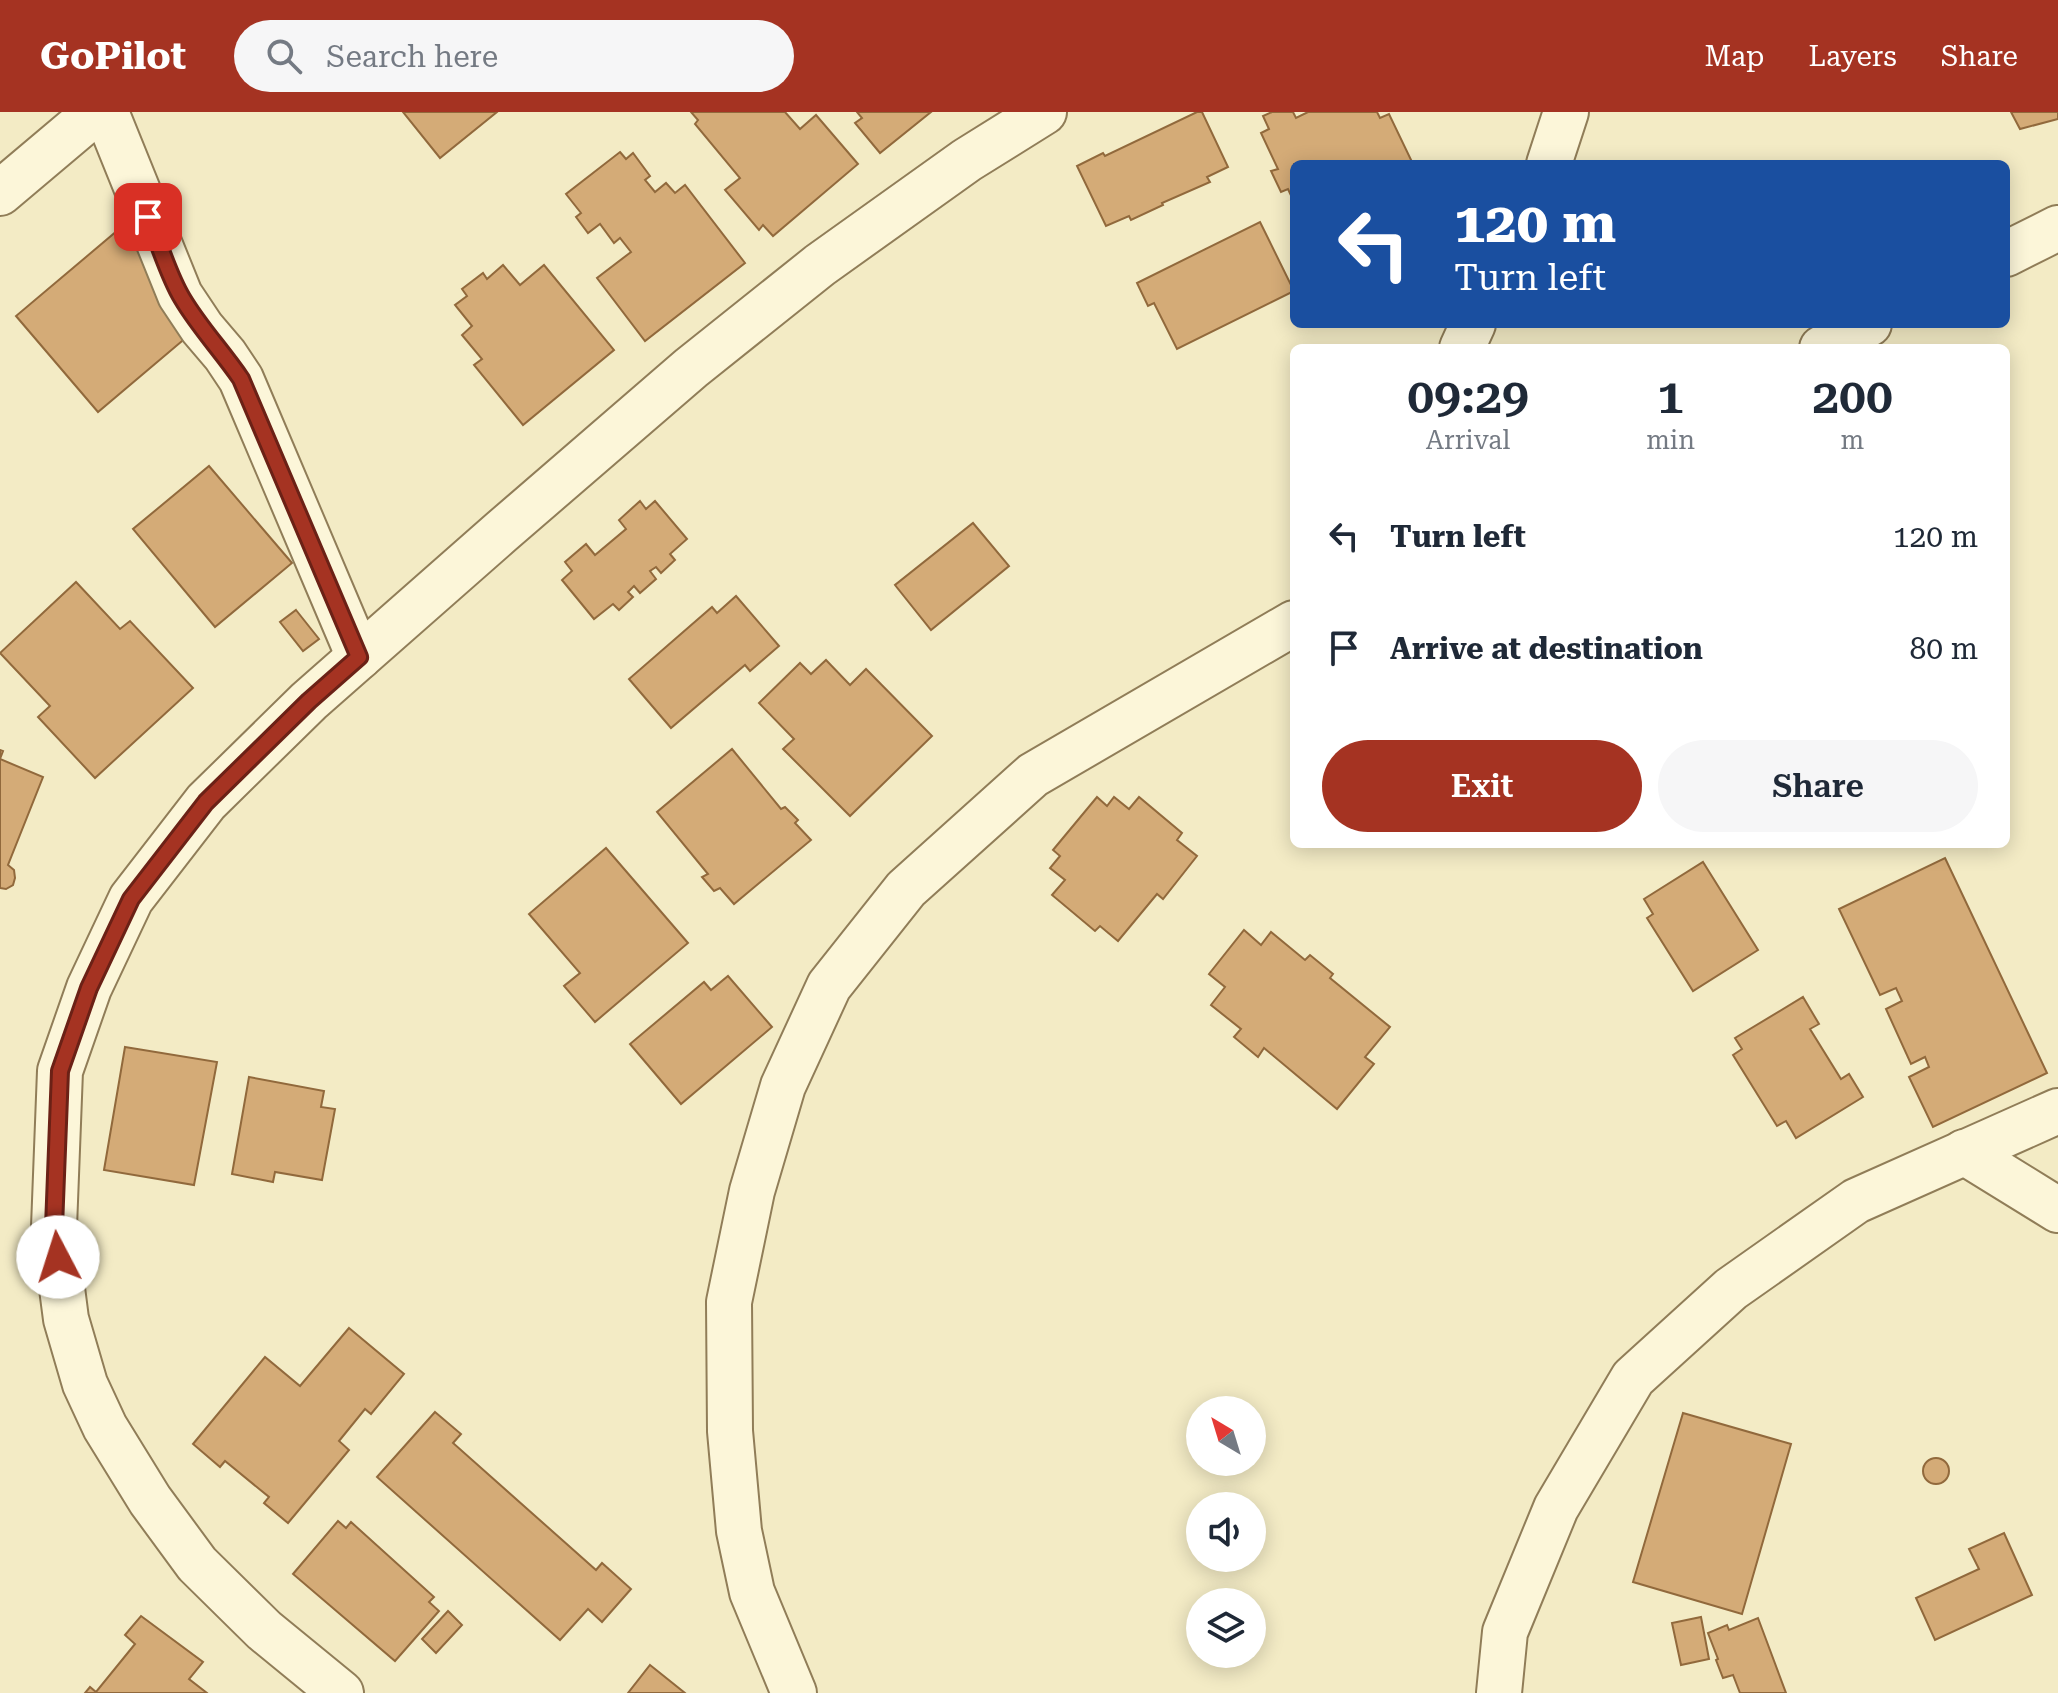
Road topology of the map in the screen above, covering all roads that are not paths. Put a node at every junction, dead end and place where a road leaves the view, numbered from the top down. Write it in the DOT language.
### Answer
graph roads {
  1 [pos="96,112"];
  2 [pos="106,112"];
  3 [pos="1044,112"];
  4 [pos="1566,112"];
  5 [pos="1550,160"];
  6 [pos="0,193"];
  7 [pos="2058,228"];
  8 [pos="2010,252"];
  9 [pos="1861,328"];
  10 [pos="1830,344"];
  11 [pos="1290,625"];
  12 [pos="359,657"];
  13 [pos="2058,1111"];
  14 [pos="1964,1152"];
  15 [pos="2058,1210"];
  16 [pos="341,1693"];
  17 [pos="794,1693"];
  18 [pos="1499,1693"];
  1 -- 6 [label="street"];
  2 -- 12 [label="street"];
  3 -- 12 [label="street"];
  4 -- 5 [label="street"];
  7 -- 8 [label="street"];
  9 -- 10 [label="street"];
  11 -- 17 [label="street"];
  12 -- 16 [label="street"];
  13 -- 14 [label="street"];
  14 -- 15 [label="street"];
  14 -- 18 [label="street"];
}
